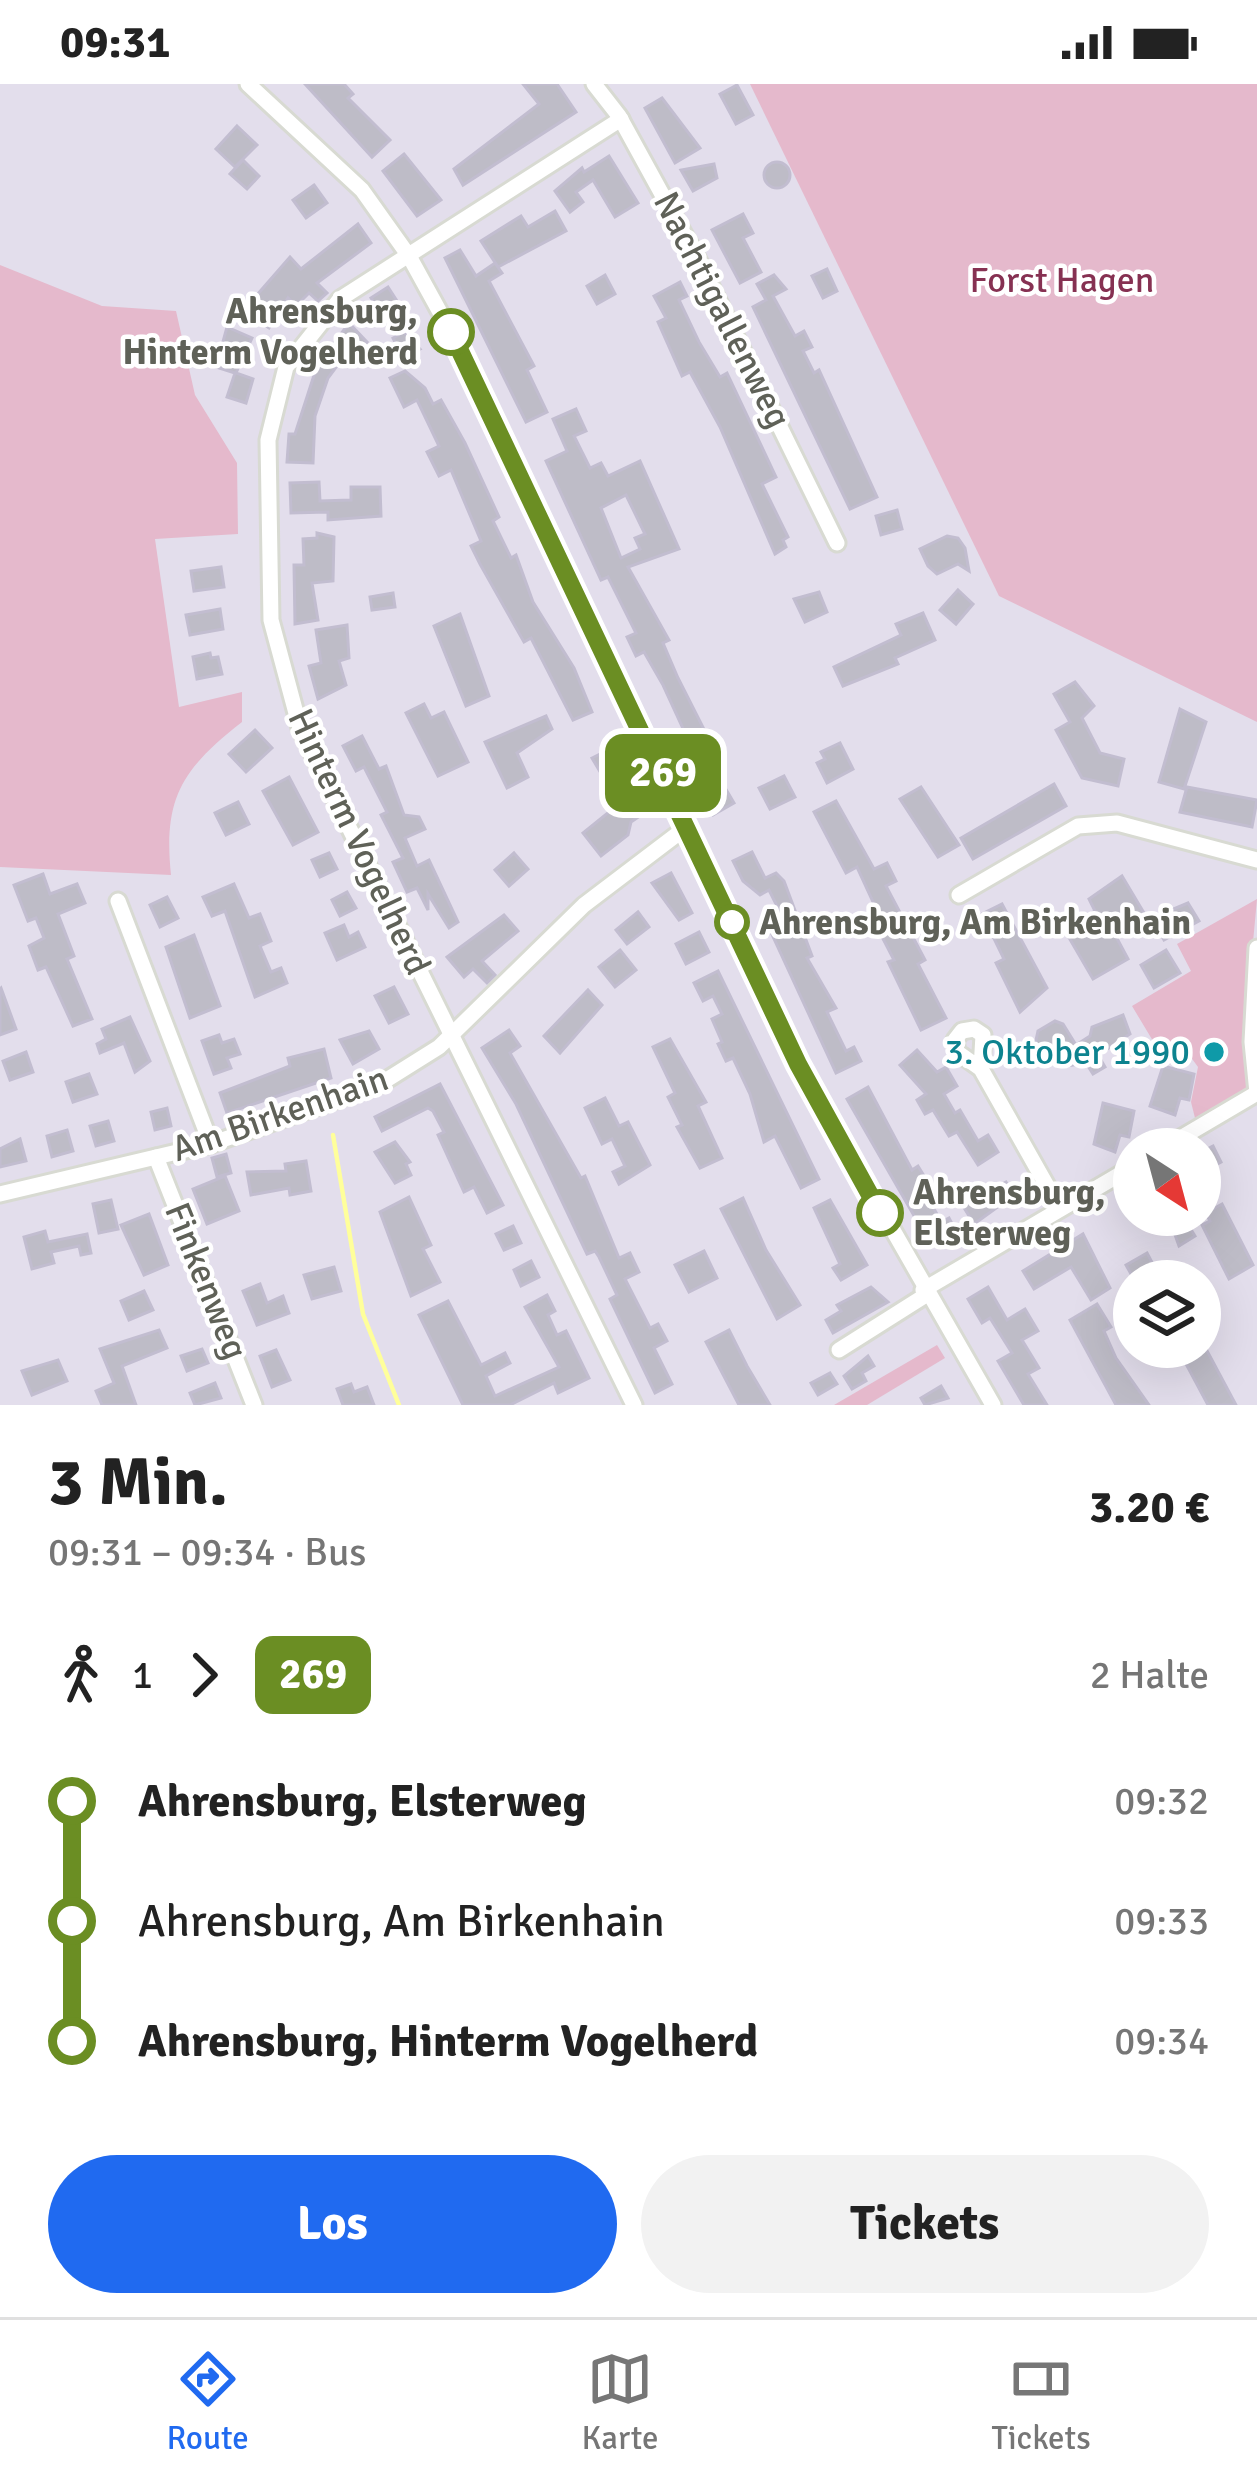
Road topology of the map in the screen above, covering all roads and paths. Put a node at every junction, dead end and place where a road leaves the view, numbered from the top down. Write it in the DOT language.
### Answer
graph roads {
  1 [pos="248,84"];
  2 [pos="594,84"];
  3 [pos="620,119"];
  4 [pos="409,256"];
  5 [pos="837,543"];
  6 [pos="688,826"];
  7 [pos="1257,860"];
  8 [pos="959,895"];
  9 [pos="118,901"];
  10 [pos="1257,948"];
  11 [pos="450,1034"];
  12 [pos="980,1069"];
  13 [pos="1257,1093"];
  14 [pos="1198,1128"];
  15 [pos="211,1144"];
  16 [pos="156,1157"];
  17 [pos="1113,1178"];
  18 [pos="0,1194"];
  19 [pos="1060,1209"];
  20 [pos="924,1292"];
  21 [pos="839,1350"];
  22 [pos="254,1405"];
  23 [pos="634,1405"];
  24 [pos="993,1405"];
  1 -- 4 [label="street"];
  2 -- 3 [label="street, Nachtigallenweg"];
  3 -- 4 [label="street, Hinterm Vogelherd"];
  3 -- 5 [label="street, Nachtigallenweg"];
  4 -- 6 [label="street"];
  4 -- 11 [label="street, Hinterm Vogelherd"];
  6 -- 11 [label="street, Am Birkenhain"];
  6 -- 20 [label="street"];
  7 -- 8 [label="street"];
  9 -- 15 [label="street"];
  10 -- 13 [label="street"];
  11 -- 15 [label="street, Am Birkenhain"];
  11 -- 23 [label="street, Hinterm Vogelherd"];
  12 -- 19 [label="street"];
  13 -- 14 [label="street"];
  15 -- 16 [label="street, Am Birkenhain"];
  16 -- 18 [label="street, Am Birkenhain"];
  16 -- 22 [label="street, Finkenweg"];
  17 -- 19 [label="street"];
  19 -- 20 [label="street"];
  20 -- 21 [label="street"];
  20 -- 24 [label="street"];
}
